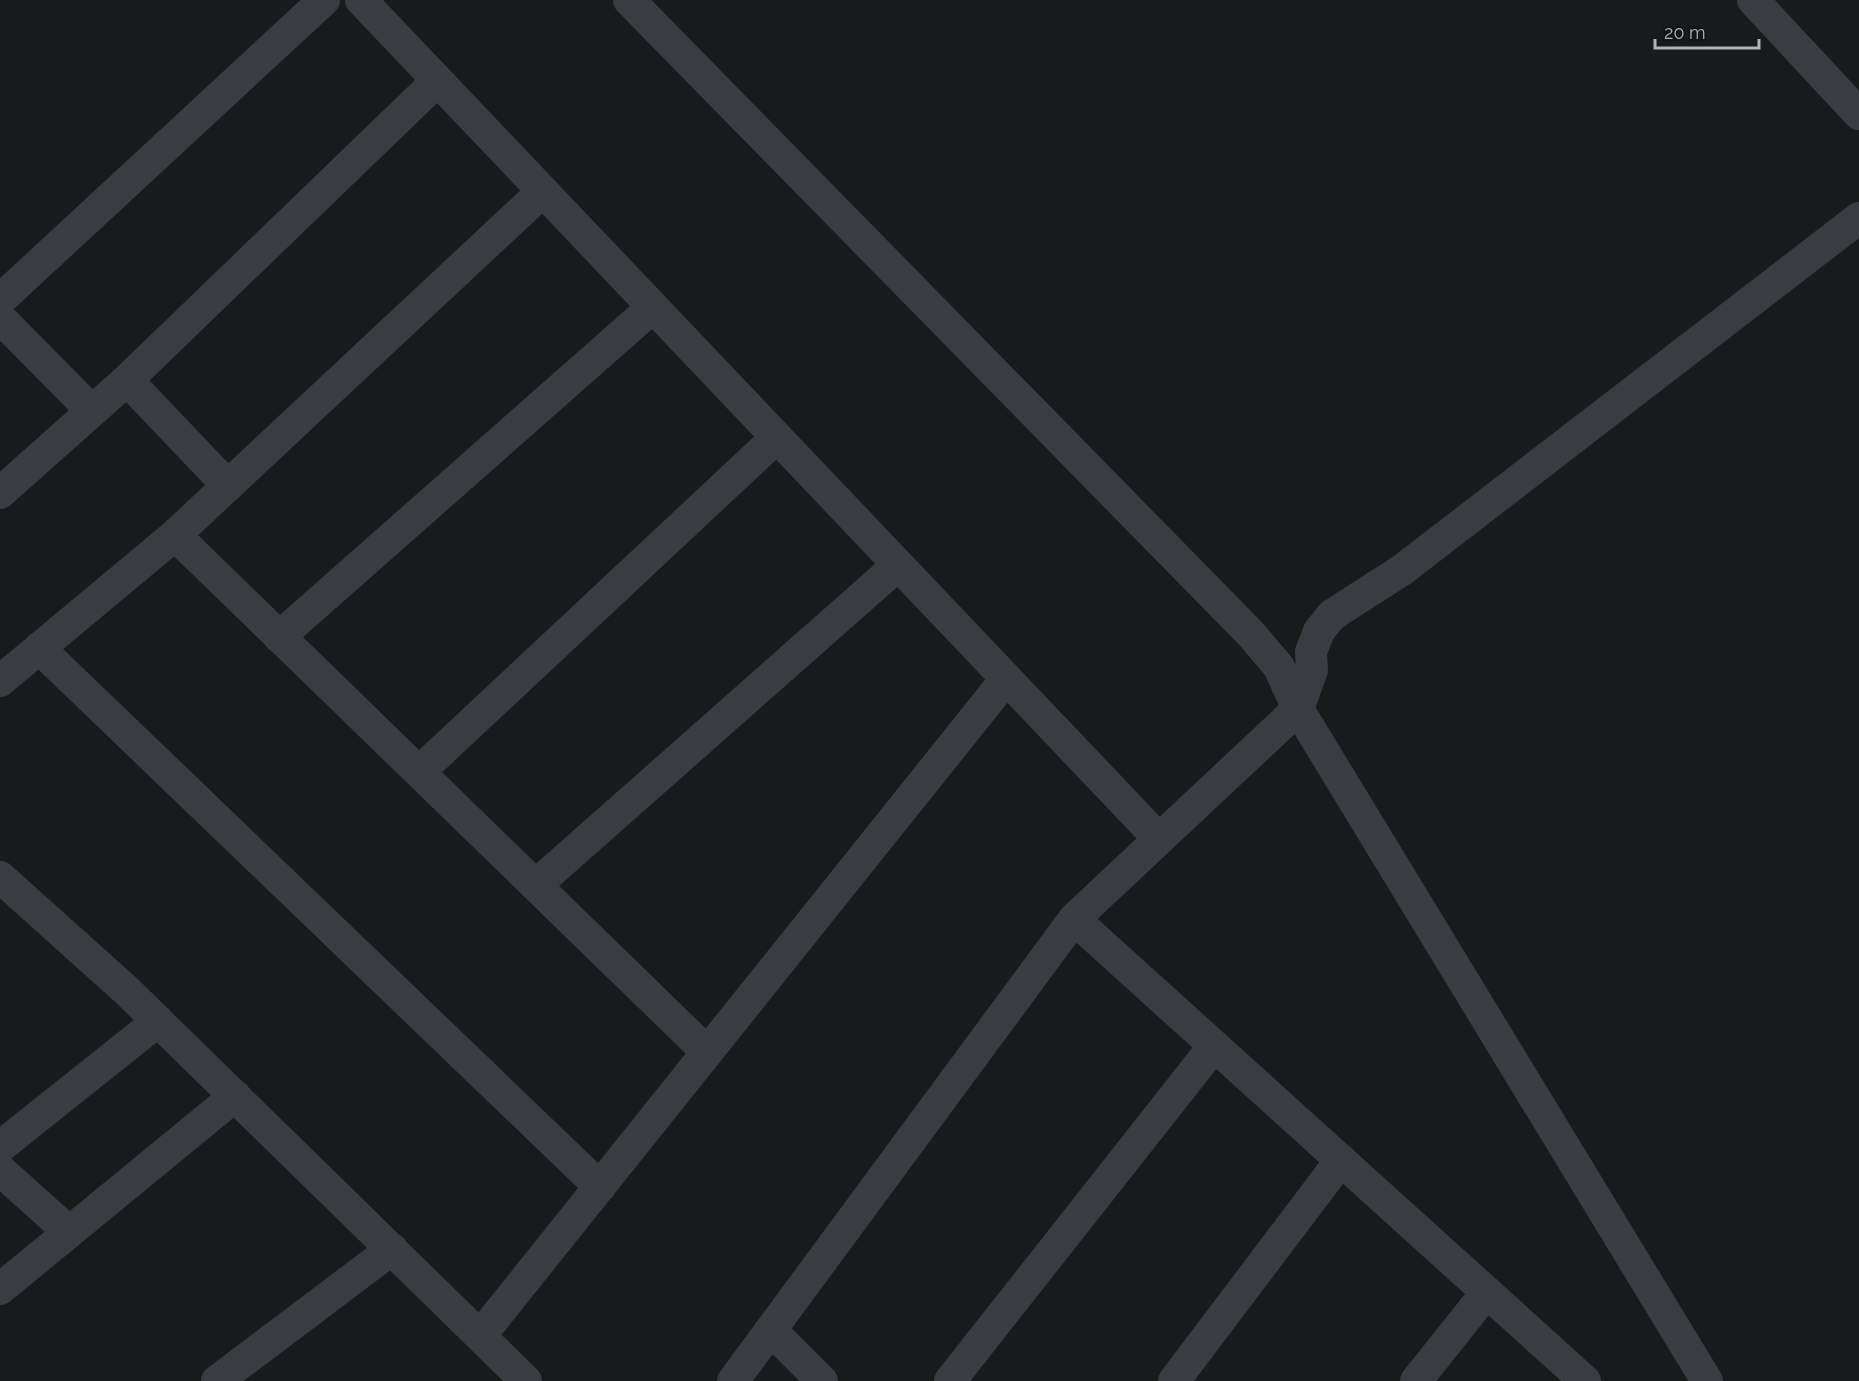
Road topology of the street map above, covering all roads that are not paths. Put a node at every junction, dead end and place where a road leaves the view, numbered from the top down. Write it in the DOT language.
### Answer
graph roads {
  1 [pos="324,0"];
  2 [pos="361,0"];
  3 [pos="629,0"];
  4 [pos="1753,0"];
  5 [pos="437,81"];
  6 [pos="1859,114"];
  7 [pos="542,192"];
  8 [pos="1859,218"];
  9 [pos="0,300"];
  10 [pos="653,307"];
  11 [pos="0,318"];
  12 [pos="126,380"];
  13 [pos="92,411"];
  14 [pos="776,438"];
  15 [pos="228,486"];
  16 [pos="0,493"];
  17 [pos="175,535"];
  18 [pos="898,566"];
  19 [pos="279,637"];
  20 [pos="39,648"];
  21 [pos="1006,679"];
  22 [pos="0,681"];
  23 [pos="1298,709"];
  24 [pos="419,772"];
  25 [pos="1159,839"];
  26 [pos="0,877"];
  27 [pos="536,885"];
  28 [pos="1074,919"];
  29 [pos="158,1021"];
  30 [pos="1214,1046"];
  31 [pos="707,1052"];
  32 [pos="235,1096"];
  33 [pos="0,1146"];
  34 [pos="1341,1160"];
  35 [pos="0,1170"];
  36 [pos="600,1187"];
  37 [pos="69,1232"];
  38 [pos="392,1250"];
  39 [pos="0,1289"];
  40 [pos="1486,1292"];
  41 [pos="771,1330"];
  42 [pos="480,1336"];
  43 [pos="217,1381"];
  44 [pos="526,1381"];
  45 [pos="734,1381"];
  46 [pos="822,1381"];
  47 [pos="950,1381"];
  48 [pos="1174,1381"];
  49 [pos="1416,1381"];
  50 [pos="1585,1381"];
  51 [pos="1707,1381"];
  1 -- 9 [label="street"];
  2 -- 5 [label="street"];
  3 -- 23 [label="street"];
  4 -- 6 [label="street"];
  5 -- 7 [label="street"];
  5 -- 12 [label="street"];
  7 -- 10 [label="street"];
  7 -- 15 [label="street"];
  8 -- 23 [label="street"];
  10 -- 14 [label="street"];
  10 -- 19 [label="street"];
  11 -- 13 [label="street"];
  12 -- 13 [label="street"];
  12 -- 15 [label="street"];
  13 -- 16 [label="street"];
  14 -- 18 [label="street"];
  14 -- 24 [label="street"];
  15 -- 17 [label="street"];
  17 -- 19 [label="street"];
  17 -- 20 [label="street"];
  18 -- 21 [label="street"];
  18 -- 27 [label="street"];
  19 -- 24 [label="street"];
  20 -- 22 [label="street"];
  20 -- 36 [label="street"];
  21 -- 25 [label="street"];
  21 -- 31 [label="street"];
  23 -- 25 [label="street"];
  23 -- 51 [label="street"];
  24 -- 27 [label="street"];
  25 -- 28 [label="street"];
  26 -- 29 [label="street"];
  27 -- 31 [label="street"];
  28 -- 30 [label="street"];
  28 -- 41 [label="street"];
  29 -- 32 [label="street"];
  29 -- 33 [label="street"];
  30 -- 34 [label="street"];
  30 -- 47 [label="street"];
  31 -- 36 [label="street"];
  32 -- 37 [label="street"];
  32 -- 38 [label="street"];
  34 -- 40 [label="street"];
  34 -- 48 [label="street"];
  35 -- 37 [label="street"];
  36 -- 42 [label="street"];
  37 -- 39 [label="street"];
  38 -- 42 [label="street"];
  38 -- 43 [label="street"];
  40 -- 49 [label="street"];
  40 -- 50 [label="street"];
  41 -- 45 [label="street"];
  41 -- 46 [label="street"];
  42 -- 44 [label="street"];
}
